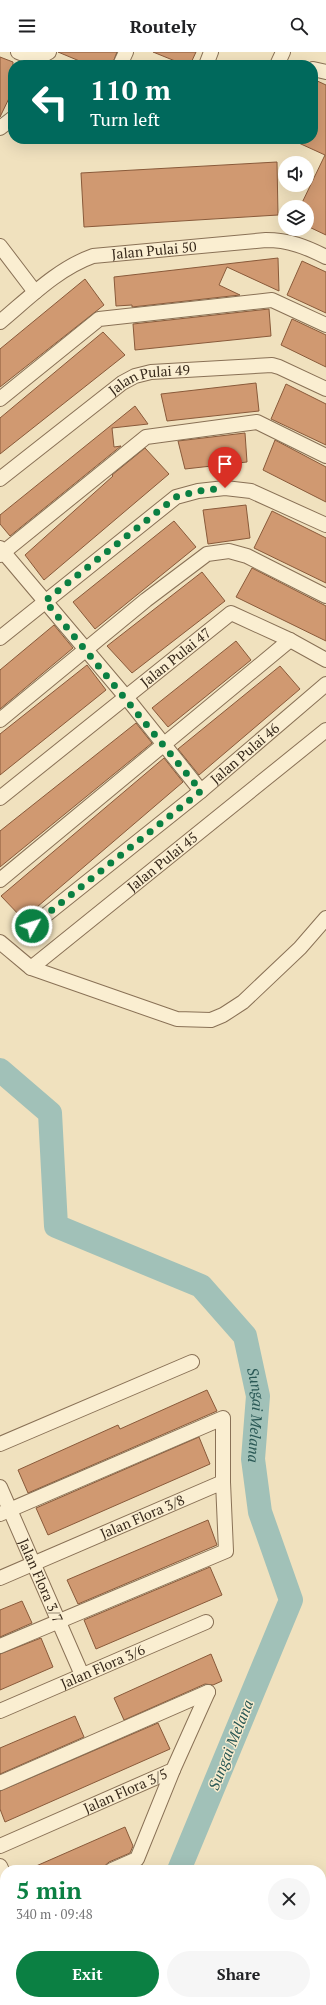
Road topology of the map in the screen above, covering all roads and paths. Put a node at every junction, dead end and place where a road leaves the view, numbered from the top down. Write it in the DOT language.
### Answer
graph roads {
  1 [pos="18,52"];
  2 [pos="44,58"];
  3 [pos="0,246"];
  4 [pos="326,257"];
  5 [pos="35,292"];
  6 [pos="0,322"];
  7 [pos="326,326"];
  8 [pos="326,388"];
  9 [pos="0,399"];
  10 [pos="326,456"];
  11 [pos="0,480"];
  12 [pos="326,526"];
  13 [pos="1,552"];
  14 [pos="326,596"];
  15 [pos="45,601"];
  16 [pos="0,638"];
  17 [pos="290,640"];
  18 [pos="86,650"];
  19 [pos="326,660"];
  20 [pos="326,684"];
  21 [pos="126,697"];
  22 [pos="0,720"];
  23 [pos="326,730"];
  24 [pos="164,745"];
  25 [pos="201,791"];
  26 [pos="0,798"];
  27 [pos="0,880"];
  28 [pos="326,918"];
  29 [pos="32,926"];
  30 [pos="0,942"];
  31 [pos="31,968"];
  32 [pos="192,1362"];
  33 [pos="0,1444"];
  34 [pos="223,1482"];
  35 [pos="0,1487"];
  36 [pos="5,1512"];
  37 [pos="33,1564"];
  38 [pos="0,1578"];
  39 [pos="59,1621"];
  40 [pos="206,1622"];
  41 [pos="0,1646"];
  42 [pos="82,1674"];
  43 [pos="0,1711"];
  44 [pos="173,1770"];
  45 [pos="0,1783"];
  46 [pos="0,1846"];
  47 [pos="123,1865"];
  1 -- 2 [label="street"];
  3 -- 5 [label="street"];
  4 -- 5 [label="street, Jalan Pulai 50"];
  5 -- 6 [label="street, Jalan Pulai 50"];
  7 -- 9 [label="street"];
  8 -- 11 [label="street, Jalan Pulai 49"];
  10 -- 13 [label="street"];
  12 -- 15 [label="street"];
  13 -- 15 [label="street"];
  14 -- 18 [label="street"];
  15 -- 16 [label="street"];
  15 -- 18 [label="street"];
  17 -- 19 [label="street, Jalan Pulai 47"];
  17 -- 21 [label="street, Jalan Pulai 47"];
  17 -- 24 [label="street"];
  18 -- 21 [label="street"];
  18 -- 22 [label="street"];
  20 -- 25 [label="street, Jalan Pulai 46"];
  21 -- 24 [label="street"];
  21 -- 26 [label="street, Jalan Pulai 47"];
  23 -- 31 [label="street, Jalan Pulai 45"];
  24 -- 25 [label="street"];
  24 -- 27 [label="street"];
  25 -- 29 [label="street, Jalan Pulai 46"];
  28 -- 31 [label="street"];
  30 -- 31 [label="street"];
  32 -- 33 [label="street"];
  34 -- 36 [label="street"];
  34 -- 37 [label="street, Jalan Flora 3/8"];
  34 -- 39 [label="street"];
  35 -- 36 [label="street, Jalan Flora 3/7"];
  36 -- 37 [label="street, Jalan Flora 3/7"];
  37 -- 38 [label="street, Jalan Flora 3/8"];
  37 -- 39 [label="street, Jalan Flora 3/7"];
  39 -- 41 [label="street"];
  39 -- 42 [label="street, Jalan Flora 3/7"];
  40 -- 42 [label="street, Jalan Flora 3/6"];
  42 -- 43 [label="street, Jalan Flora 3/6"];
  44 -- 45 [label="street, Jalan Flora 3/5"];
  44 -- 46 [label="street, Jalan Flora 3/5"];
  44 -- 47 [label="street"];
}
